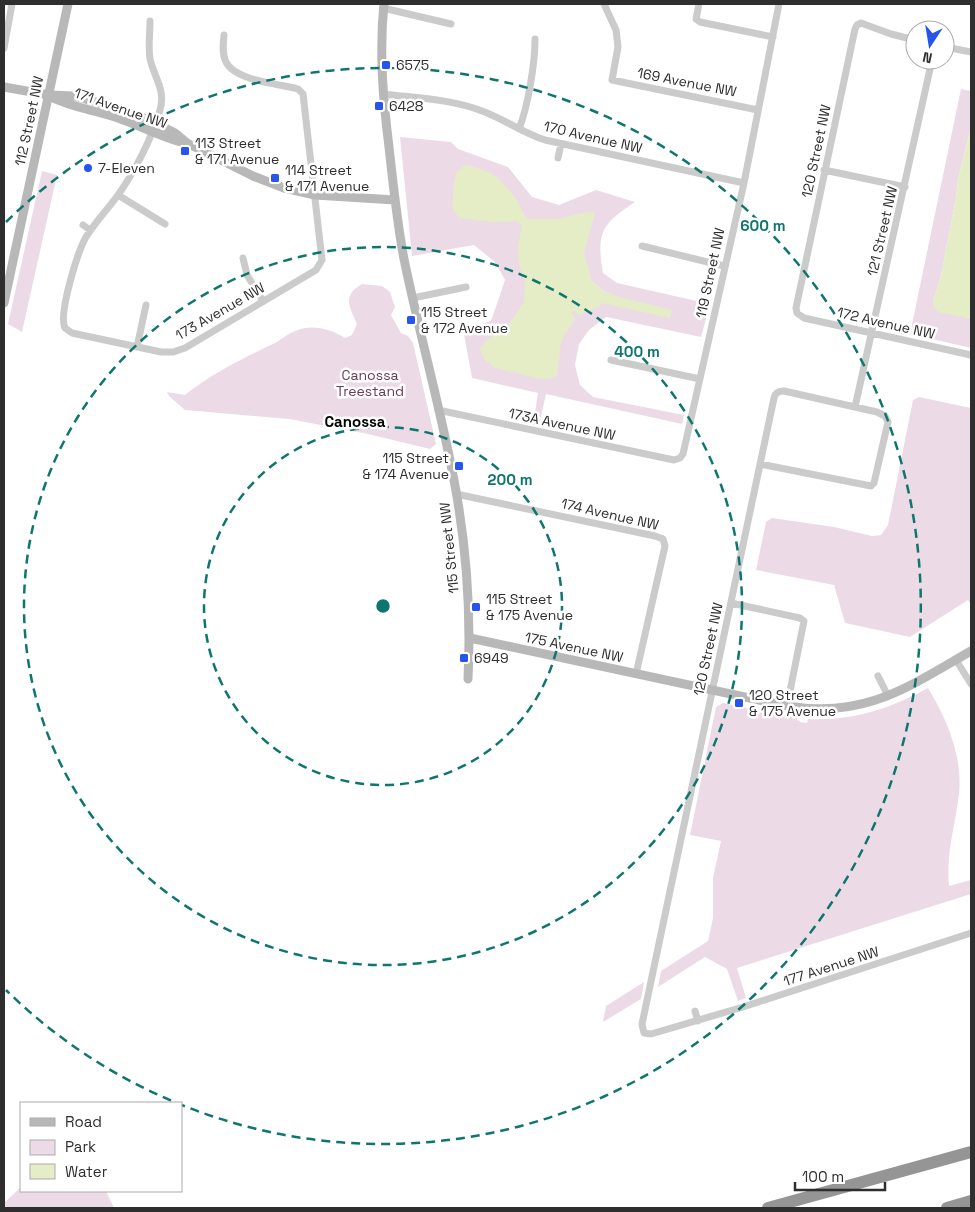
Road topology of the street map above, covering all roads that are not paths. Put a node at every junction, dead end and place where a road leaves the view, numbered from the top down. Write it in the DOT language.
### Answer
graph roads {
  1 [pos="12,4"];
  2 [pos="68,4"];
  3 [pos="604,4"];
  4 [pos="699,4"];
  5 [pos="779,4"];
  6 [pos="383,6"];
  7 [pos="150,21"];
  8 [pos="452,24"];
  9 [pos="224,35"];
  10 [pos="773,36"];
  11 [pos="535,38"];
  12 [pos="905,38"];
  13 [pos="4,48"];
  14 [pos="955,48"];
  15 [pos="971,52"];
  16 [pos="930,70"];
  17 [pos="4,86"];
  18 [pos="383,94"];
  19 [pos="49,96"];
  20 [pos="758,110"];
  21 [pos="154,127"];
  22 [pos="520,129"];
  23 [pos="561,144"];
  24 [pos="558,158"];
  25 [pos="824,170"];
  26 [pos="744,183"];
  27 [pos="905,187"];
  28 [pos="118,195"];
  29 [pos="315,195"];
  30 [pos="395,200"];
  31 [pos="165,224"];
  32 [pos="83,225"];
  33 [pos="90,230"];
  34 [pos="642,246"];
  35 [pos="243,258"];
  36 [pos="724,266"];
  37 [pos="466,287"];
  38 [pos="413,298"];
  39 [pos="263,301"];
  40 [pos="4,303"];
  41 [pos="146,305"];
  42 [pos="797,313"];
  43 [pos="871,333"];
  44 [pos="137,347"];
  45 [pos="971,355"];
  46 [pos="612,360"];
  47 [pos="700,379"];
  48 [pos="855,407"];
  49 [pos="438,410"];
  50 [pos="680,458"];
  51 [pos="760,464"];
  52 [pos="456,494"];
  53 [pos="731,603"];
  54 [pos="470,638"];
  55 [pos="971,651"];
  56 [pos="956,660"];
  57 [pos="636,674"];
  58 [pos="878,676"];
  59 [pos="468,679"];
  60 [pos="971,684"];
  61 [pos="712,690"];
  62 [pos="888,696"];
  63 [pos="787,706"];
  64 [pos="971,933"];
  65 [pos="695,1011"];
  66 [pos="698,1021"];
  67 [pos="644,1033"];
  68 [pos="971,1152"];
  69 [pos="971,1202"];
  70 [pos="768,1208"];
  71 [pos="947,1208"];
  1 -- 13 [label="street"];
  2 -- 19 [label="street, 112 Street NW"];
  3 -- 20 [label="street, 169 Avenue NW"];
  4 -- 10 [label="street"];
  5 -- 10 [label="street, 119 Street NW"];
  6 -- 8 [label="street"];
  6 -- 18 [label="street, 115 Street NW"];
  7 -- 21 [label="street"];
  9 -- 29 [label="street"];
  10 -- 20 [label="street, 119 Street NW"];
  11 -- 22 [label="street"];
  12 -- 25 [label="street, 120 Street NW"];
  14 -- 15 [label="street"];
  16 -- 27 [label="street, 121 Street NW"];
  17 -- 19 [label="street, 171 Avenue NW"];
  18 -- 22 [label="street, 170 Avenue NW"];
  18 -- 30 [label="street, 115 Street NW"];
  19 -- 21 [label="street, 171 Avenue NW"];
  19 -- 40 [label="street, 112 Street NW"];
  20 -- 26 [label="street, 119 Street NW"];
  21 -- 28 [label="street"];
  21 -- 29 [label="street, 171 Avenue NW"];
  22 -- 23 [label="street, 170 Avenue NW"];
  23 -- 24 [label="street"];
  23 -- 26 [label="street, 170 Avenue NW"];
  25 -- 27 [label="street"];
  25 -- 42 [label="street, 120 Street NW"];
  26 -- 36 [label="street, 119 Street NW"];
  27 -- 43 [label="street, 121 Street NW"];
  28 -- 31 [label="street"];
  28 -- 33 [label="street"];
  29 -- 30 [label="street, 171 Avenue NW"];
  29 -- 39 [label="street, 173 Avenue NW"];
  30 -- 38 [label="street, 115 Street NW"];
  32 -- 33 [label="street"];
  33 -- 44 [label="street, 173 Avenue NW"];
  34 -- 36 [label="street"];
  35 -- 39 [label="street"];
  36 -- 47 [label="street, 119 Street NW"];
  37 -- 38 [label="street"];
  38 -- 49 [label="street, 115 Street NW"];
  39 -- 44 [label="street, 173 Avenue NW"];
  41 -- 44 [label="street"];
  42 -- 43 [label="street, 172 Avenue NW"];
  43 -- 45 [label="street, 172 Avenue NW"];
  43 -- 48 [label="street, 121 Street NW"];
  46 -- 47 [label="street"];
  47 -- 50 [label="street, 119 Street NW"];
  48 -- 51 [label="street, 120 Street NW"];
  48 -- 51 [label="street"];
  49 -- 50 [label="street, 173A Avenue NW"];
  49 -- 52 [label="street, 115 Street NW"];
  51 -- 53 [label="street, 120 Street NW"];
  52 -- 54 [label="street, 115 Street NW"];
  52 -- 57 [label="street, 174 Avenue NW"];
  53 -- 61 [label="street, 120 Street NW"];
  53 -- 63 [label="street"];
  54 -- 57 [label="street, 175 Avenue NW"];
  54 -- 59 [label="street, 115 Street NW"];
  55 -- 56 [label="street, 175 Avenue NW"];
  56 -- 60 [label="street"];
  56 -- 62 [label="street, 175 Avenue NW"];
  57 -- 61 [label="street, 175 Avenue NW"];
  58 -- 62 [label="street"];
  61 -- 63 [label="street, 175 Avenue NW"];
  61 -- 67 [label="street, 120 Street NW"];
  62 -- 63 [label="street, 175 Avenue NW"];
  64 -- 66 [label="street, 177 Avenue NW"];
  65 -- 66 [label="street"];
  66 -- 67 [label="street, 177 Avenue NW"];
  68 -- 70 [label="highway"];
  69 -- 71 [label="highway"];
}
